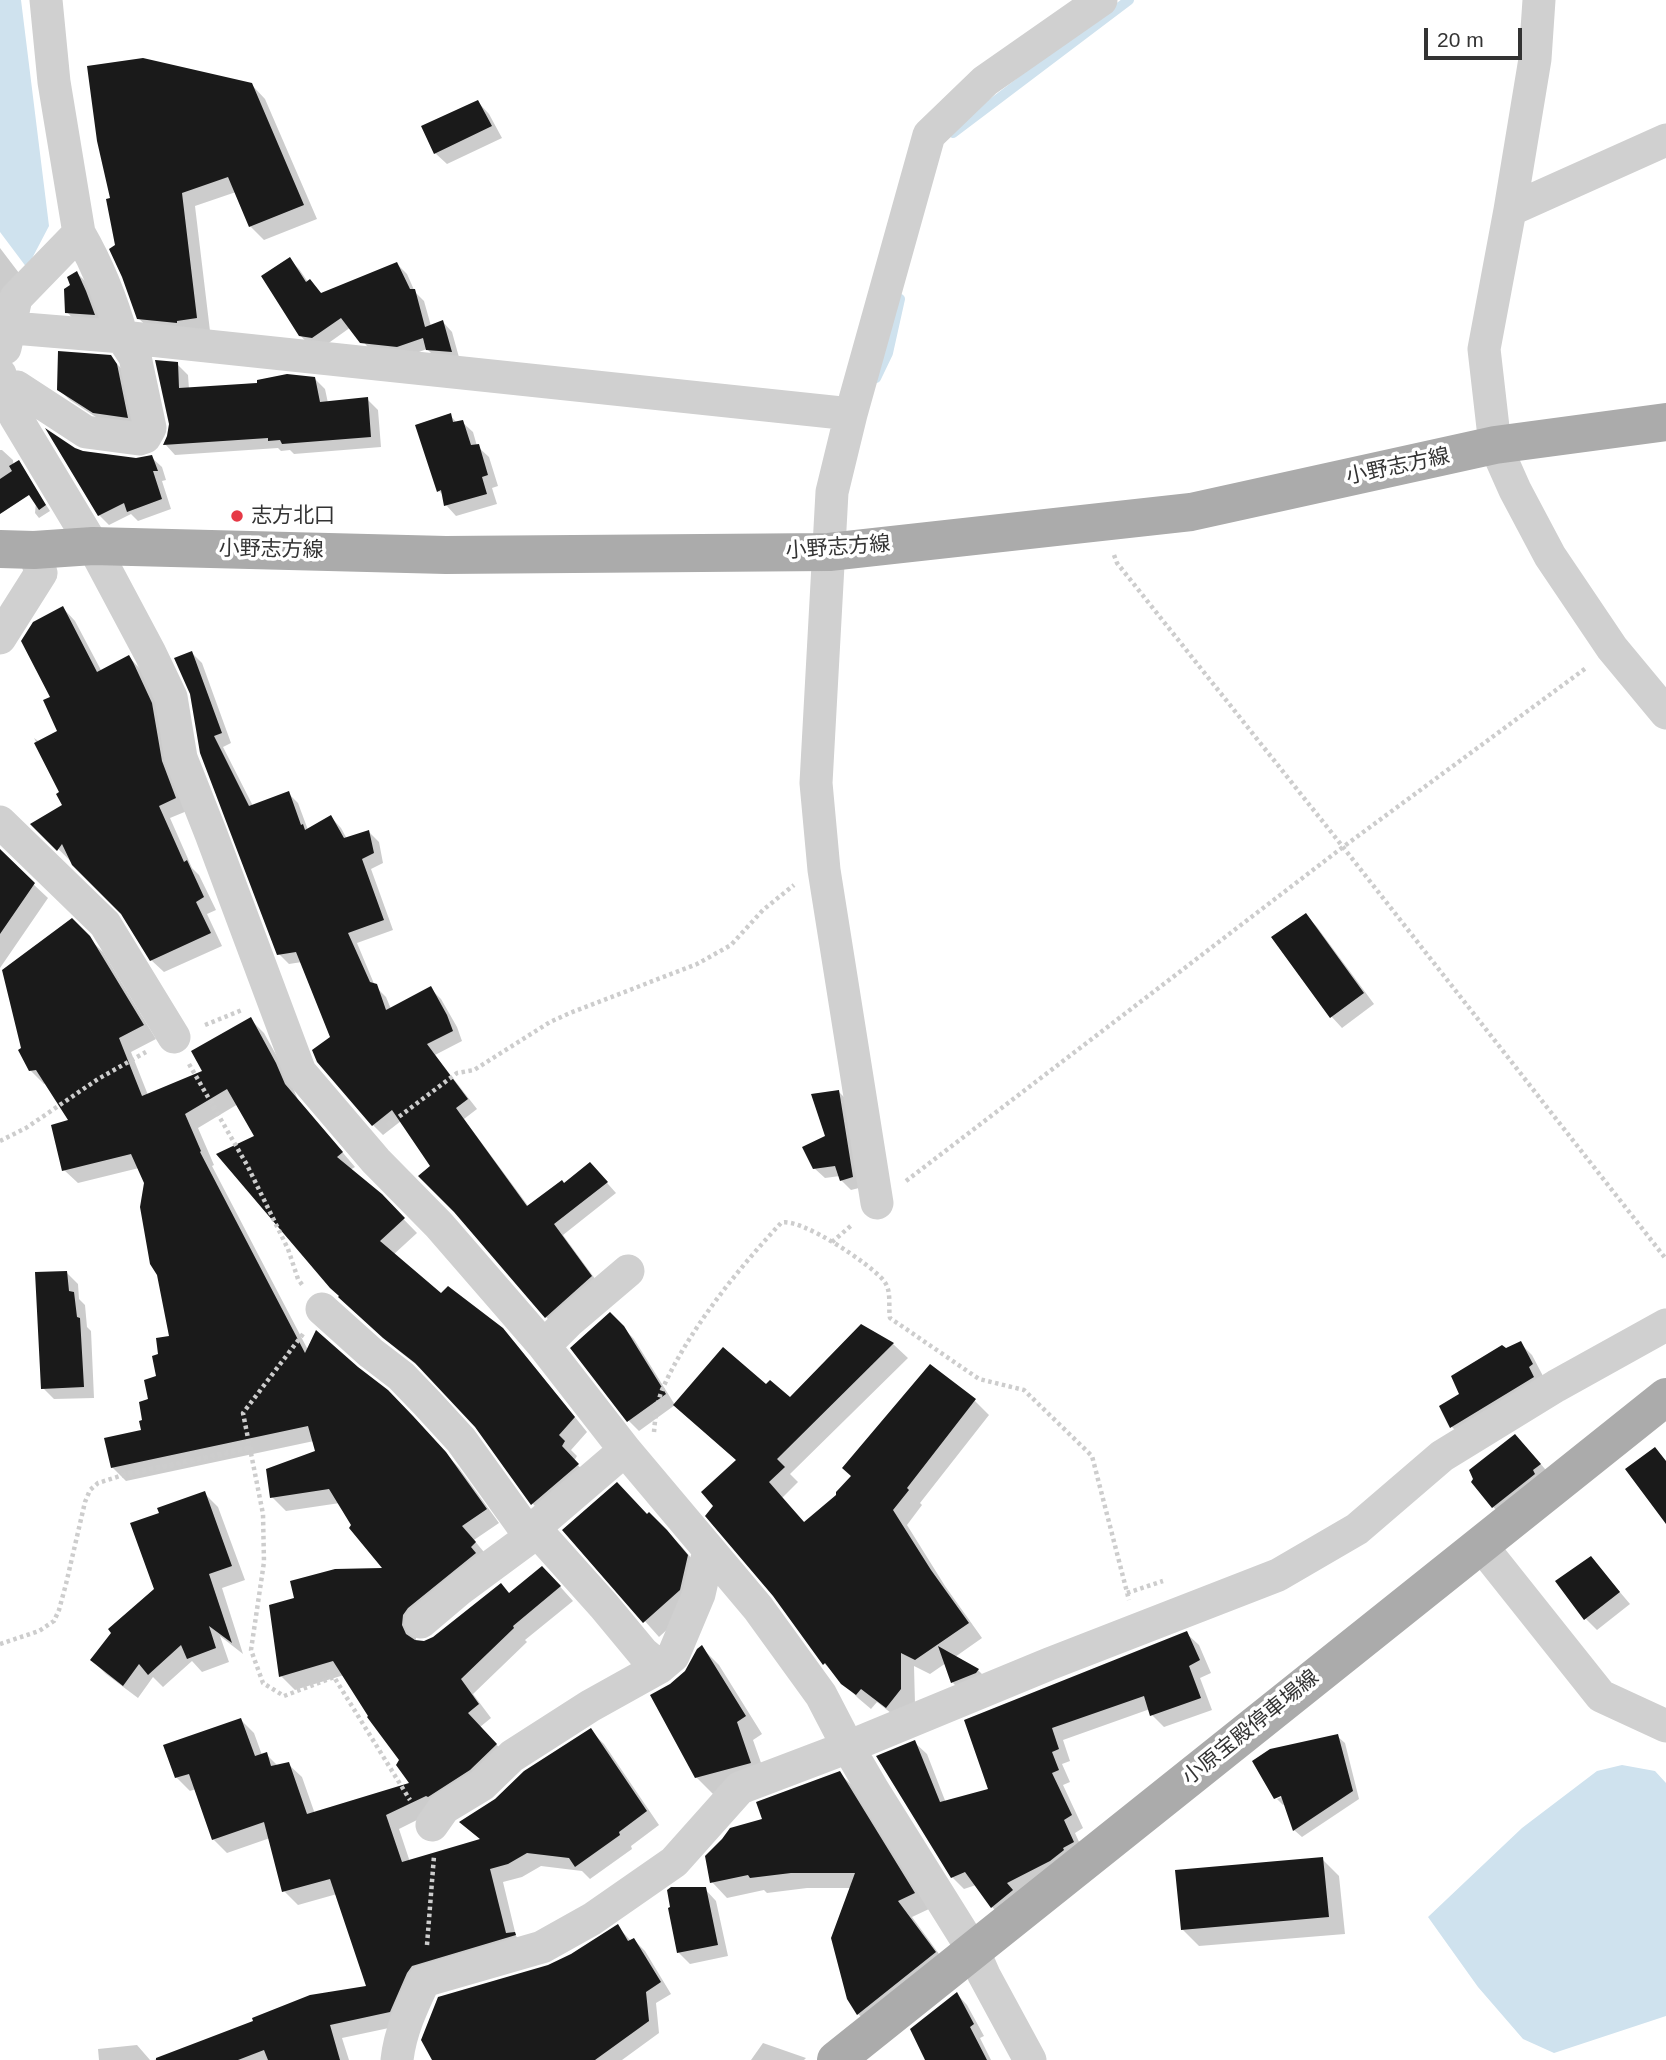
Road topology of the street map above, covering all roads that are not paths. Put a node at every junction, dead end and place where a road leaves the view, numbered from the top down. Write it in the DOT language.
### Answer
graph roads {
  1 [pos="47,0"];
  2 [pos="1101,0"];
  3 [pos="1539,0"];
  4 [pos="1666,140"];
  5 [pos="1510,210"];
  6 [pos="79,233"];
  7 [pos="4,328"];
  8 [pos="122,337"];
  9 [pos="1,377"];
  10 [pos="851,414"];
  11 [pos="1666,422"];
  12 [pos="1495,445"];
  13 [pos="93,546"];
  14 [pos="17,549"];
  15 [pos="829,551"];
  16 [pos="0,638"];
  17 [pos="1666,713"];
  18 [pos="0,822"];
  19 [pos="174,1037"];
  20 [pos="877,1203"];
  21 [pos="628,1271"];
  22 [pos="322,1309"];
  23 [pos="1666,1325"];
  24 [pos="544,1346"];
  25 [pos="1666,1397"];
  26 [pos="635,1462"];
  27 [pos="532,1532"];
  28 [pos="1480,1544"];
  29 [pos="709,1550"];
  30 [pos="421,1622"];
  31 [pos="660,1667"];
  32 [pos="1666,1727"];
  33 [pos="848,1747"];
  34 [pos="432,1825"];
  35 [pos="973,1950"];
  36 [pos="397,2060"];
  37 [pos="836,2060"];
  38 [pos="1030,2060"];
  1 -- 6 [label="street"];
  2 -- 10 [label="street"];
  3 -- 5 [label="street"];
  4 -- 5 [label="street"];
  5 -- 12 [label="street"];
  6 -- 7 [label="street"];
  6 -- 8 [label="street"];
  7 -- 8 [label="street"];
  7 -- 9 [label="street"];
  8 -- 9 [label="street"];
  8 -- 10 [label="street"];
  9 -- 13 [label="street"];
  10 -- 15 [label="street"];
  11 -- 12 [label="main road, 小野志方線"];
  12 -- 15 [label="main road, 小野志方線"];
  12 -- 17 [label="street"];
  13 -- 14 [label="main road, 小野志方線"];
  13 -- 15 [label="main road, 小野志方線"];
  13 -- 24 [label="street"];
  14 -- 16 [label="street"];
  15 -- 20 [label="street"];
  18 -- 19 [label="street"];
  21 -- 24 [label="street"];
  22 -- 27 [label="street"];
  23 -- 33 [label="street"];
  24 -- 26 [label="street"];
  25 -- 28 [label="main road, 小原宝殿停車場線"];
  26 -- 27 [label="street"];
  26 -- 29 [label="street"];
  27 -- 30 [label="street"];
  27 -- 31 [label="street"];
  28 -- 32 [label="street"];
  28 -- 35 [label="main road, 小原宝殿停車場線"];
  29 -- 31 [label="street"];
  29 -- 33 [label="street"];
  31 -- 34 [label="street"];
  33 -- 35 [label="street"];
  33 -- 36 [label="street"];
  35 -- 37 [label="main road, 小原宝殿停車場線"];
  35 -- 38 [label="street"];
}
